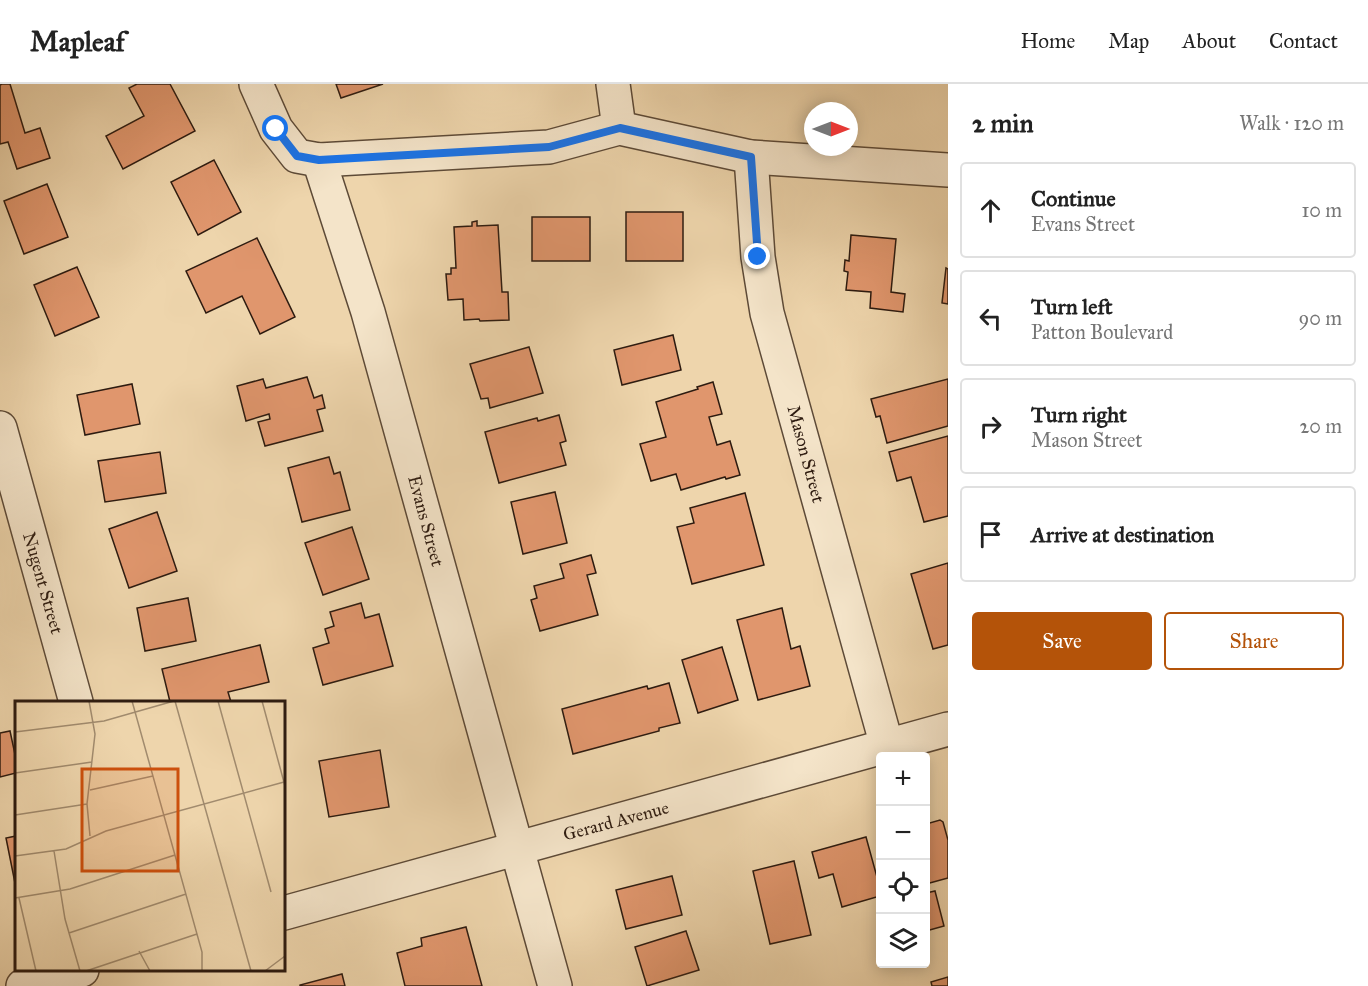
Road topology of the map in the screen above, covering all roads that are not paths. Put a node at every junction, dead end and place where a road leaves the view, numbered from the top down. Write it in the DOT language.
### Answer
graph roads {
  1 [pos="256,84"];
  2 [pos="613,84"];
  3 [pos="620,128"];
  4 [pos="751,157"];
  5 [pos="319,160"];
  6 [pos="948,170"];
  7 [pos="0,428"];
  8 [pos="76,701"];
  9 [pos="948,729"];
  10 [pos="887,746"];
  11 [pos="517,848"];
  12 [pos="285,913"];
  13 [pos="75,971"];
  14 [pos="23,986"];
  15 [pos="555,986"];
  1 -- 5 [label="street"];
  2 -- 3 [label="street"];
  3 -- 4 [label="street"];
  3 -- 5 [label="street"];
  4 -- 6 [label="street"];
  4 -- 10 [label="street, Mason Street"];
  5 -- 11 [label="street, Evans Street"];
  7 -- 8 [label="street, Nugent Street"];
  9 -- 10 [label="street, Gerard Avenue"];
  10 -- 11 [label="street, Gerard Avenue"];
  11 -- 12 [label="street, Gerard Avenue"];
  11 -- 15 [label="street, Evans Street"];
  13 -- 14 [label="street"];
}
